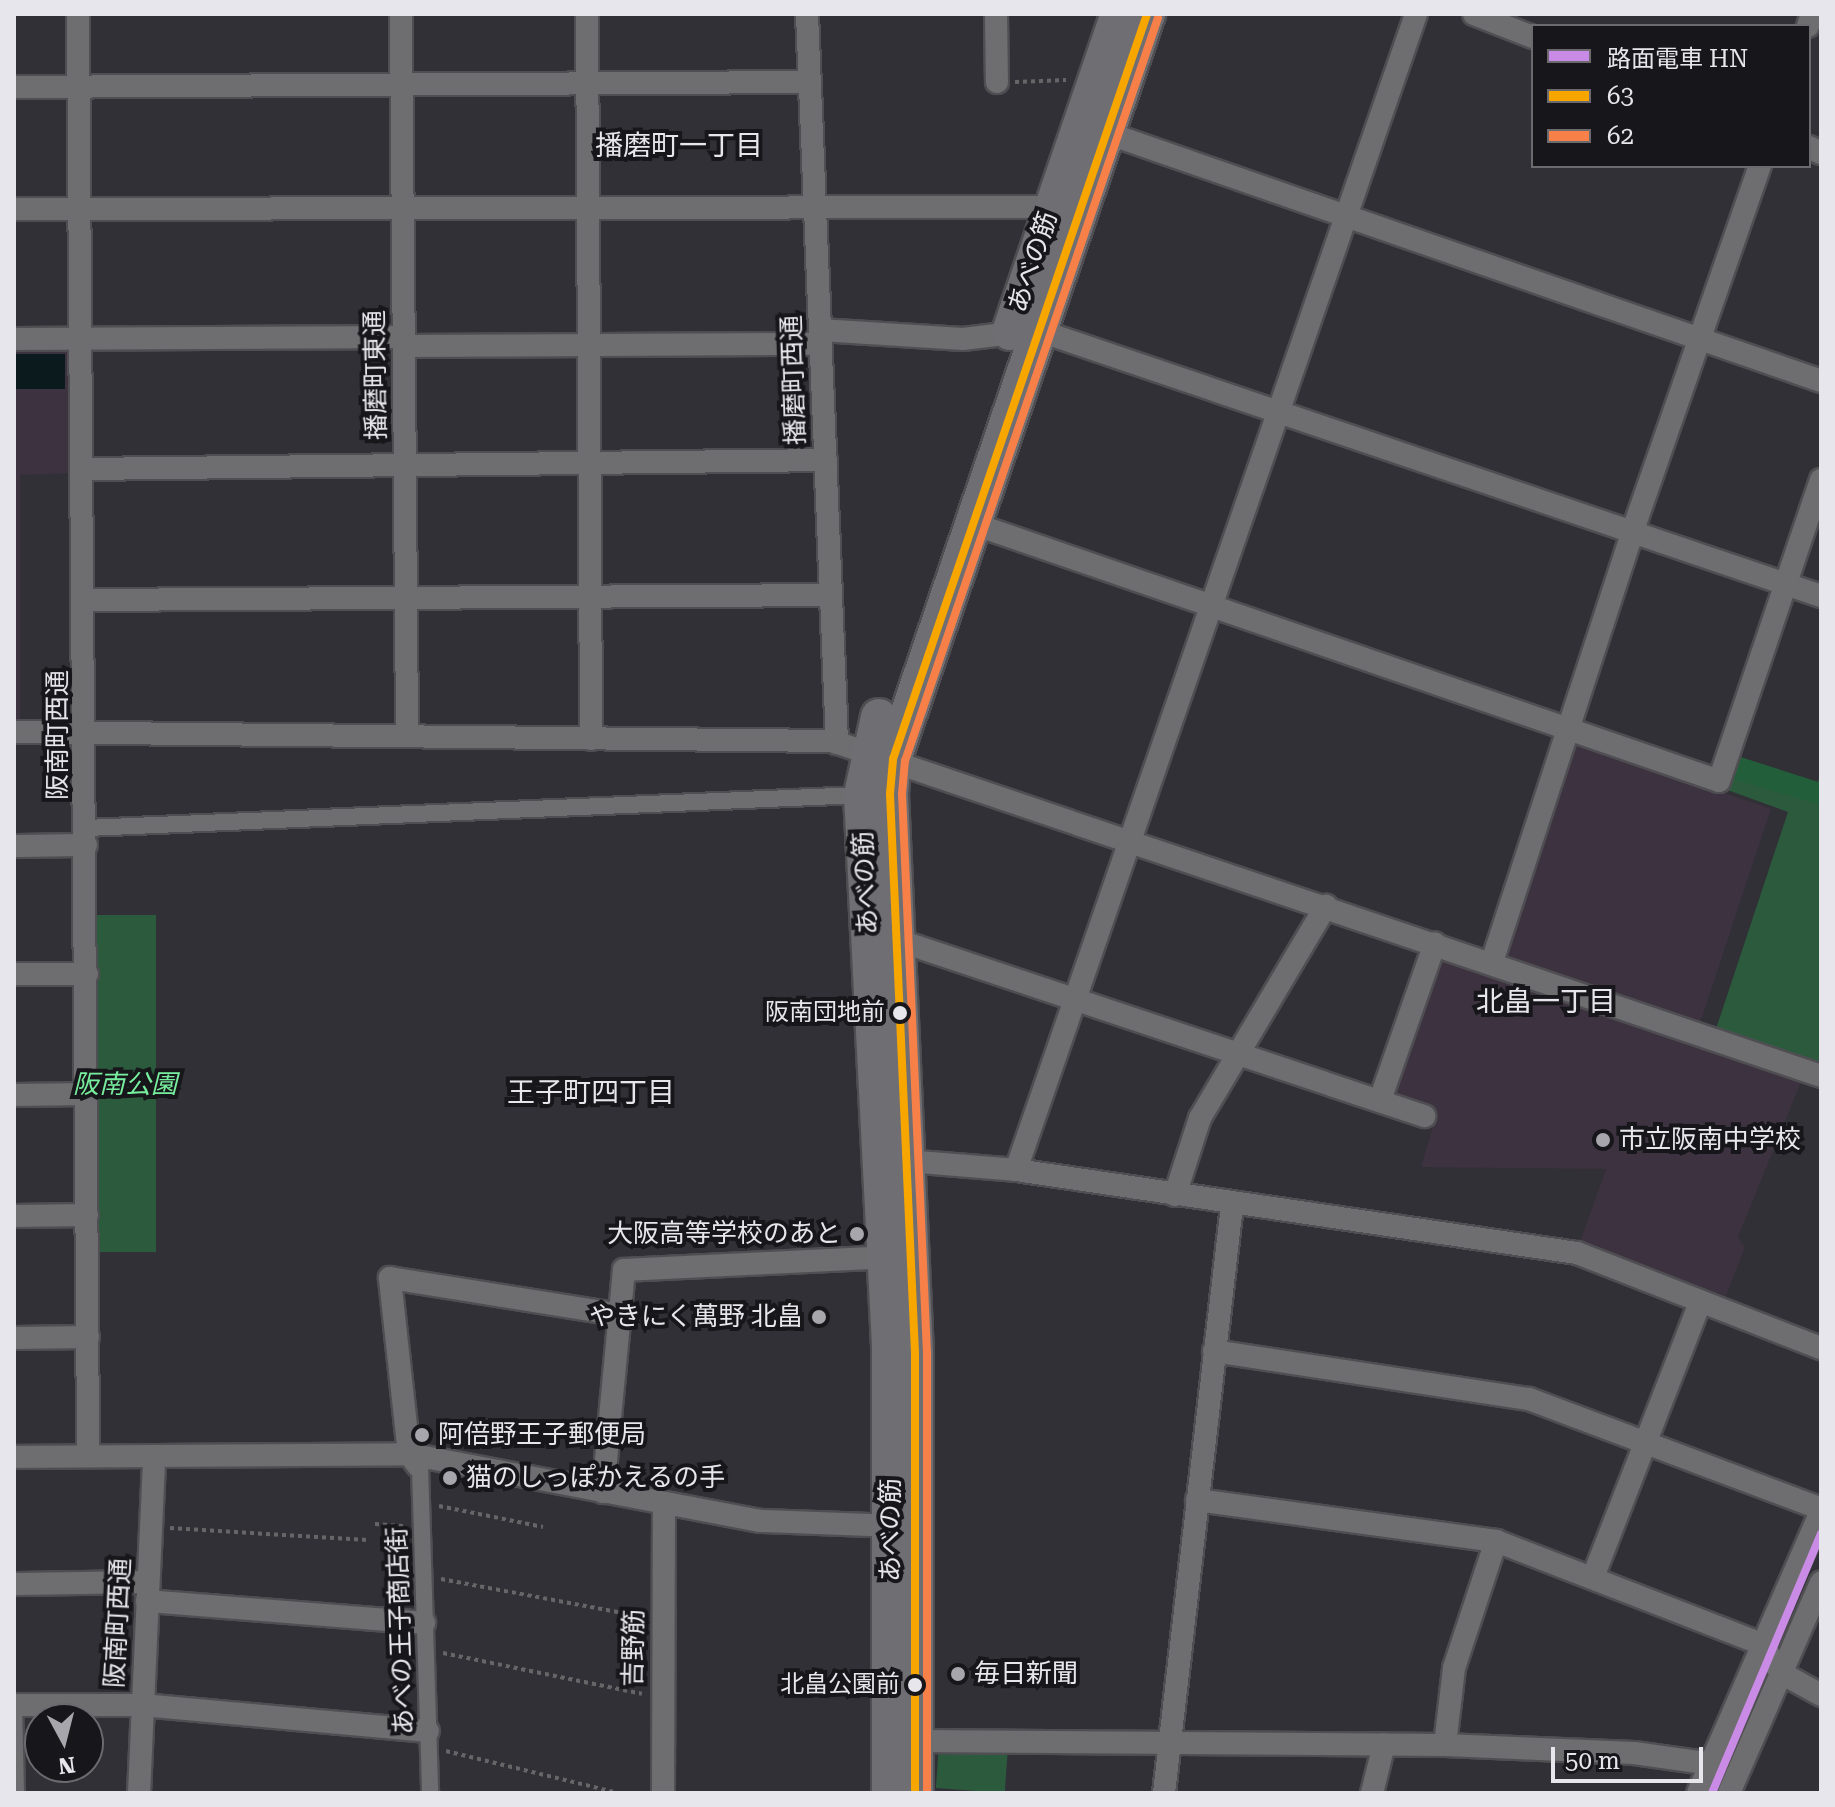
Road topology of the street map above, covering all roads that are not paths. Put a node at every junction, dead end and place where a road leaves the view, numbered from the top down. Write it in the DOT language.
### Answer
graph roads {
  1 [pos="78,14"];
  2 [pos="401,14"];
  3 [pos="587,14"];
  4 [pos="807,14"];
  5 [pos="996,14"];
  6 [pos="1119,14"];
  7 [pos="1147,14"];
  8 [pos="1416,14"];
  9 [pos="1474,14"];
  10 [pos="1531,36"];
  11 [pos="810,82"];
  12 [pos="997,82"];
  13 [pos="587,83"];
  14 [pos="401,85"];
  15 [pos="14,87"];
  16 [pos="79,87"];
  17 [pos="1107,133"];
  18 [pos="1759,168"];
  19 [pos="1052,207"];
  20 [pos="14,209"];
  21 [pos="81,209"];
  22 [pos="402,209"];
  23 [pos="815,209"];
  24 [pos="586,210"];
  25 [pos="1347,218"];
  26 [pos="1024,330"];
  27 [pos="820,337"];
  28 [pos="14,339"];
  29 [pos="82,339"];
  30 [pos="1701,340"];
  31 [pos="404,342"];
  32 [pos="589,345"];
  33 [pos="1821,381"];
  34 [pos="1279,410"];
  35 [pos="826,460"];
  36 [pos="590,463"];
  37 [pos="405,465"];
  38 [pos="83,469"];
  39 [pos="1821,480"];
  40 [pos="971,523"];
  41 [pos="1633,530"];
  42 [pos="1784,583"];
  43 [pos="831,595"];
  44 [pos="590,596"];
  45 [pos="1821,596"];
  46 [pos="406,598"];
  47 [pos="85,600"];
  48 [pos="1215,603"];
  49 [pos="1571,730"];
  50 [pos="86,731"];
  51 [pos="14,732"];
  52 [pos="407,736"];
  53 [pos="591,739"];
  54 [pos="867,752"];
  55 [pos="862,795"];
  56 [pos="86,837"];
  57 [pos="1132,841"];
  58 [pos="14,846"];
  59 [pos="1326,906"];
  60 [pos="897,940"];
  61 [pos="1435,943"];
  62 [pos="1492,962"];
  63 [pos="14,974"];
  64 [pos="87,974"];
  65 [pos="1076,997"];
  66 [pos="1241,1052"];
  67 [pos="1821,1076"];
  68 [pos="87,1094"];
  69 [pos="14,1095"];
  70 [pos="1380,1100"];
  71 [pos="1424,1116"];
  72 [pos="895,1160"];
  73 [pos="1016,1170"];
  74 [pos="1175,1195"];
  75 [pos="1232,1205"];
  76 [pos="87,1215"];
  77 [pos="14,1216"];
  78 [pos="886,1257"];
  79 [pos="1700,1302"];
  80 [pos="622,1315"];
  81 [pos="88,1337"];
  82 [pos="14,1338"];
  83 [pos="1821,1348"];
  84 [pos="1214,1351"];
  85 [pos="1647,1439"];
  86 [pos="88,1456"];
  87 [pos="14,1457"];
  88 [pos="154,1457"];
  89 [pos="415,1461"];
  90 [pos="603,1492"];
  91 [pos="1197,1500"];
  92 [pos="664,1503"];
  93 [pos="1821,1510"];
  94 [pos="893,1526"];
  95 [pos="1496,1541"];
  96 [pos="1593,1577"];
  97 [pos="1821,1582"];
  98 [pos="14,1584"];
  99 [pos="148,1592"];
  100 [pos="424,1623"];
  101 [pos="1762,1644"];
  102 [pos="1781,1673"];
  103 [pos="1821,1695"];
  104 [pos="15,1705"];
  105 [pos="142,1705"];
  106 [pos="428,1738"];
  107 [pos="915,1741"];
  108 [pos="1167,1743"];
  109 [pos="1384,1744"];
  110 [pos="1445,1745"];
  111 [pos="1712,1764"];
  112 [pos="1706,1792"];
  113 [pos="18,1793"];
  114 [pos="139,1793"];
  115 [pos="430,1793"];
  116 [pos="663,1793"];
  117 [pos="890,1793"];
  118 [pos="915,1793"];
  119 [pos="1164,1793"];
  120 [pos="1372,1793"];
  121 [pos="1729,1793"];
  1 -- 16 [label="street, 阪南町西通"];
  2 -- 14 [label="street, 播磨町東通"];
  3 -- 13 [label="street"];
  4 -- 11 [label="street, 播磨町西通"];
  5 -- 12 [label="street"];
  6 -- 19 [label="main road, あべの筋"];
  7 -- 17 [label="main road, あべの筋"];
  8 -- 25 [label="street"];
  9 -- 10 [label="street"];
  11 -- 13 [label="street"];
  11 -- 23 [label="street, 播磨町西通"];
  13 -- 14 [label="street"];
  13 -- 24 [label="street"];
  14 -- 16 [label="street"];
  14 -- 22 [label="street, 播磨町東通"];
  15 -- 16 [label="street"];
  16 -- 21 [label="street, 阪南町西通"];
  17 -- 25 [label="street"];
  17 -- 26 [label="main road, あべの筋"];
  18 -- 30 [label="street"];
  19 -- 23 [label="street"];
  19 -- 26 [label="main road, あべの筋"];
  20 -- 21 [label="street"];
  21 -- 22 [label="street"];
  21 -- 29 [label="street, 阪南町西通"];
  22 -- 24 [label="street"];
  22 -- 31 [label="street, 播磨町東通"];
  23 -- 24 [label="street"];
  23 -- 27 [label="street, 播磨町西通"];
  24 -- 32 [label="street"];
  25 -- 30 [label="street"];
  25 -- 34 [label="street"];
  26 -- 27 [label="street"];
  26 -- 34 [label="street"];
  26 -- 40 [label="main road, あべの筋"];
  26 -- 54 [label="main road, あべの筋"];
  27 -- 32 [label="street"];
  27 -- 35 [label="street, 播磨町西通"];
  28 -- 29 [label="street"];
  29 -- 31 [label="street"];
  29 -- 38 [label="street, 阪南町西通"];
  30 -- 33 [label="street"];
  30 -- 41 [label="street"];
  31 -- 32 [label="street"];
  31 -- 37 [label="street, 播磨町東通"];
  32 -- 36 [label="street"];
  34 -- 41 [label="street"];
  34 -- 48 [label="street"];
  35 -- 36 [label="street"];
  35 -- 43 [label="street, 播磨町西通"];
  36 -- 37 [label="street"];
  36 -- 44 [label="street"];
  37 -- 38 [label="street"];
  37 -- 46 [label="street, 播磨町東通"];
  38 -- 47 [label="street, 阪南町西通"];
  39 -- 42 [label="street"];
  40 -- 48 [label="street"];
  40 -- 54 [label="main road, あべの筋"];
  41 -- 42 [label="street"];
  41 -- 49 [label="street"];
  42 -- 45 [label="street"];
  42 -- 49 [label="street"];
  43 -- 44 [label="street"];
  43 -- 54 [label="street, 播磨町西通"];
  44 -- 46 [label="street"];
  44 -- 53 [label="street"];
  46 -- 47 [label="street"];
  46 -- 52 [label="street, 播磨町東通"];
  47 -- 50 [label="street, 阪南町西通"];
  48 -- 49 [label="street"];
  48 -- 57 [label="street"];
  49 -- 62 [label="street"];
  50 -- 51 [label="street"];
  50 -- 52 [label="street"];
  50 -- 56 [label="street, 阪南町西通"];
  52 -- 53 [label="street"];
  53 -- 54 [label="street"];
  54 -- 55 [label="main road, あべの筋"];
  54 -- 57 [label="street"];
  54 -- 60 [label="main road, あべの筋"];
  55 -- 56 [label="street"];
  55 -- 72 [label="main road, あべの筋"];
  56 -- 58 [label="street"];
  56 -- 64 [label="street, 阪南町西通"];
  57 -- 59 [label="street"];
  57 -- 65 [label="street"];
  59 -- 61 [label="street"];
  59 -- 66 [label="street"];
  60 -- 65 [label="street"];
  60 -- 72 [label="main road, あべの筋"];
  61 -- 62 [label="street"];
  61 -- 70 [label="street"];
  62 -- 67 [label="street"];
  63 -- 64 [label="street"];
  64 -- 68 [label="street, 阪南町西通"];
  65 -- 66 [label="street"];
  65 -- 73 [label="street"];
  66 -- 70 [label="street"];
  66 -- 74 [label="street"];
  68 -- 69 [label="street"];
  68 -- 76 [label="street, 阪南町西通"];
  70 -- 71 [label="street"];
  72 -- 73 [label="street"];
  72 -- 78 [label="main road, あべの筋"];
  72 -- 94 [label="main road, あべの筋"];
  73 -- 74 [label="street"];
  74 -- 75 [label="street"];
  75 -- 79 [label="street"];
  75 -- 84 [label="street"];
  76 -- 77 [label="street"];
  76 -- 81 [label="street, 阪南町西通"];
  78 -- 80 [label="street"];
  78 -- 94 [label="main road, あべの筋"];
  79 -- 83 [label="street"];
  79 -- 85 [label="street"];
  80 -- 89 [label="street"];
  80 -- 90 [label="street"];
  81 -- 82 [label="street"];
  81 -- 86 [label="street, 阪南町西通"];
  84 -- 85 [label="street"];
  84 -- 91 [label="street"];
  85 -- 93 [label="street"];
  85 -- 96 [label="street"];
  86 -- 87 [label="street"];
  86 -- 88 [label="street"];
  88 -- 89 [label="street"];
  88 -- 99 [label="street, 阪南町西通"];
  89 -- 90 [label="street"];
  89 -- 100 [label="street, あべの王子商店街"];
  90 -- 92 [label="street"];
  91 -- 95 [label="street"];
  91 -- 108 [label="street"];
  92 -- 94 [label="street"];
  92 -- 116 [label="street, 吉野筋"];
  93 -- 101 [label="street"];
  94 -- 107 [label="main road, あべの筋"];
  94 -- 117 [label="main road, あべの筋"];
  95 -- 96 [label="street"];
  95 -- 110 [label="street"];
  96 -- 101 [label="street"];
  97 -- 102 [label="street"];
  98 -- 99 [label="street"];
  99 -- 100 [label="street"];
  99 -- 105 [label="street, 阪南町西通"];
  100 -- 106 [label="street, あべの王子商店街"];
  101 -- 102 [label="street"];
  101 -- 111 [label="street"];
  102 -- 103 [label="street"];
  102 -- 121 [label="street"];
  104 -- 105 [label="street"];
  104 -- 113 [label="lane"];
  105 -- 106 [label="street"];
  105 -- 114 [label="street, 阪南町西通"];
  106 -- 115 [label="street, あべの王子商店街"];
  107 -- 108 [label="street"];
  107 -- 118 [label="main road, あべの筋"];
  108 -- 109 [label="street"];
  108 -- 119 [label="street"];
  109 -- 110 [label="street"];
  109 -- 120 [label="street"];
  110 -- 111 [label="street"];
  111 -- 112 [label="street"];
}
